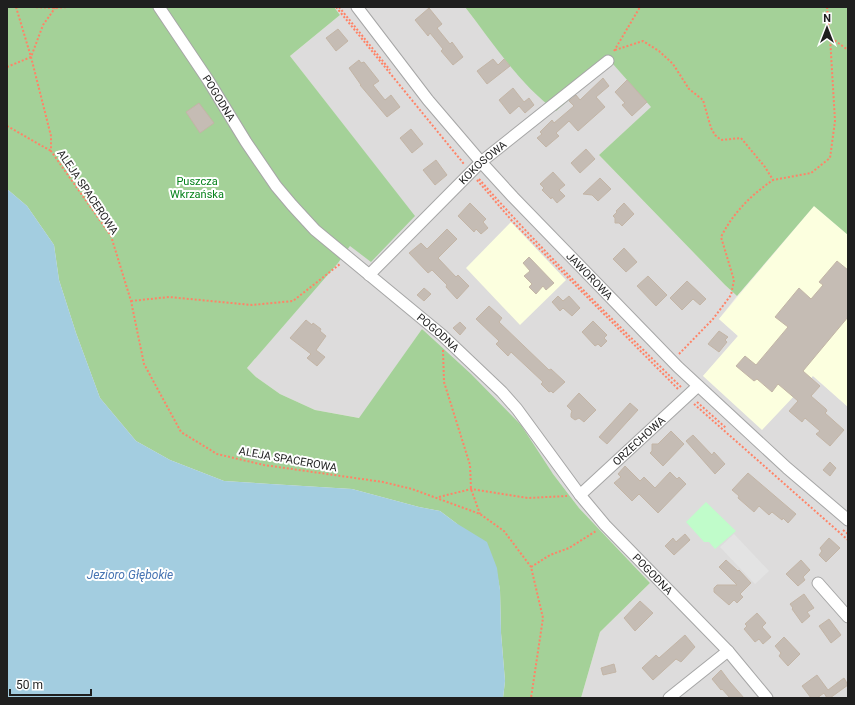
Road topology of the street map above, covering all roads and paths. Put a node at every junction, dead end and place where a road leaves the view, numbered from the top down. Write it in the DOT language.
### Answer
graph roads {
  1 [pos="16,7"];
  2 [pos="32,7"];
  3 [pos="68,7"];
  4 [pos="159,7"];
  5 [pos="357,7"];
  6 [pos="640,7"];
  7 [pos="827,7"];
  8 [pos="55,8"];
  9 [pos="830,37"];
  10 [pos="615,50"];
  11 [pos="848,50"];
  12 [pos="31,57"];
  13 [pos="608,61"];
  14 [pos="7,67"];
  15 [pos="7,126"];
  16 [pos="51,151"];
  17 [pos="481,162"];
  18 [pos="773,180"];
  19 [pos="349,258"];
  20 [pos="369,275"];
  21 [pos="131,301"];
  22 [pos="442,335"];
  23 [pos="677,356"];
  24 [pos="698,386"];
  25 [pos="471,489"];
  26 [pos="580,495"];
  27 [pos="438,498"];
  28 [pos="480,514"];
  29 [pos="848,520"];
  30 [pos="605,525"];
  31 [pos="531,567"];
  32 [pos="818,583"];
  33 [pos="848,618"];
  34 [pos="728,651"];
  35 [pos="531,698"];
  36 [pos="669,698"];
  37 [pos="767,698"];
  1 -- 12 [label="path, ALEJA SPACEROWA"];
  2 -- 8 [label="path"];
  3 -- 8 [label="path"];
  4 -- 19 [label="street, POGODNA"];
  5 -- 17 [label="street, JAWOROWA"];
  6 -- 10 [label="path"];
  7 -- 9 [label="path"];
  8 -- 12 [label="path"];
  9 -- 11 [label="path"];
  9 -- 18 [label="path"];
  10 -- 13 [label="path"];
  10 -- 18 [label="path"];
  12 -- 14 [label="path"];
  12 -- 16 [label="path, ALEJA SPACEROWA"];
  13 -- 17 [label="street, KOKOSOWA"];
  15 -- 16 [label="path"];
  16 -- 21 [label="path, ALEJA SPACEROWA"];
  17 -- 20 [label="street, KOKOSOWA"];
  17 -- 24 [label="street, JAWOROWA"];
  18 -- 23 [label="path"];
  19 -- 20 [label="street, POGODNA"];
  19 -- 21 [label="path"];
  20 -- 22 [label="street, POGODNA"];
  21 -- 27 [label="path, ALEJA SPACEROWA"];
  22 -- 25 [label="path"];
  22 -- 26 [label="street, POGODNA"];
  24 -- 26 [label="street, ORZECHOWA"];
  24 -- 29 [label="street, JAWOROWA"];
  25 -- 26 [label="path"];
  25 -- 27 [label="path"];
  25 -- 28 [label="path"];
  26 -- 30 [label="street, POGODNA"];
  27 -- 28 [label="path, ALEJA SPACEROWA"];
  28 -- 31 [label="path, ALEJA SPACEROWA"];
  30 -- 31 [label="path"];
  30 -- 34 [label="street, POGODNA"];
  31 -- 35 [label="path, ALEJA SPACEROWA"];
  32 -- 33 [label="street"];
  34 -- 36 [label="street"];
  34 -- 37 [label="street, POGODNA"];
}
